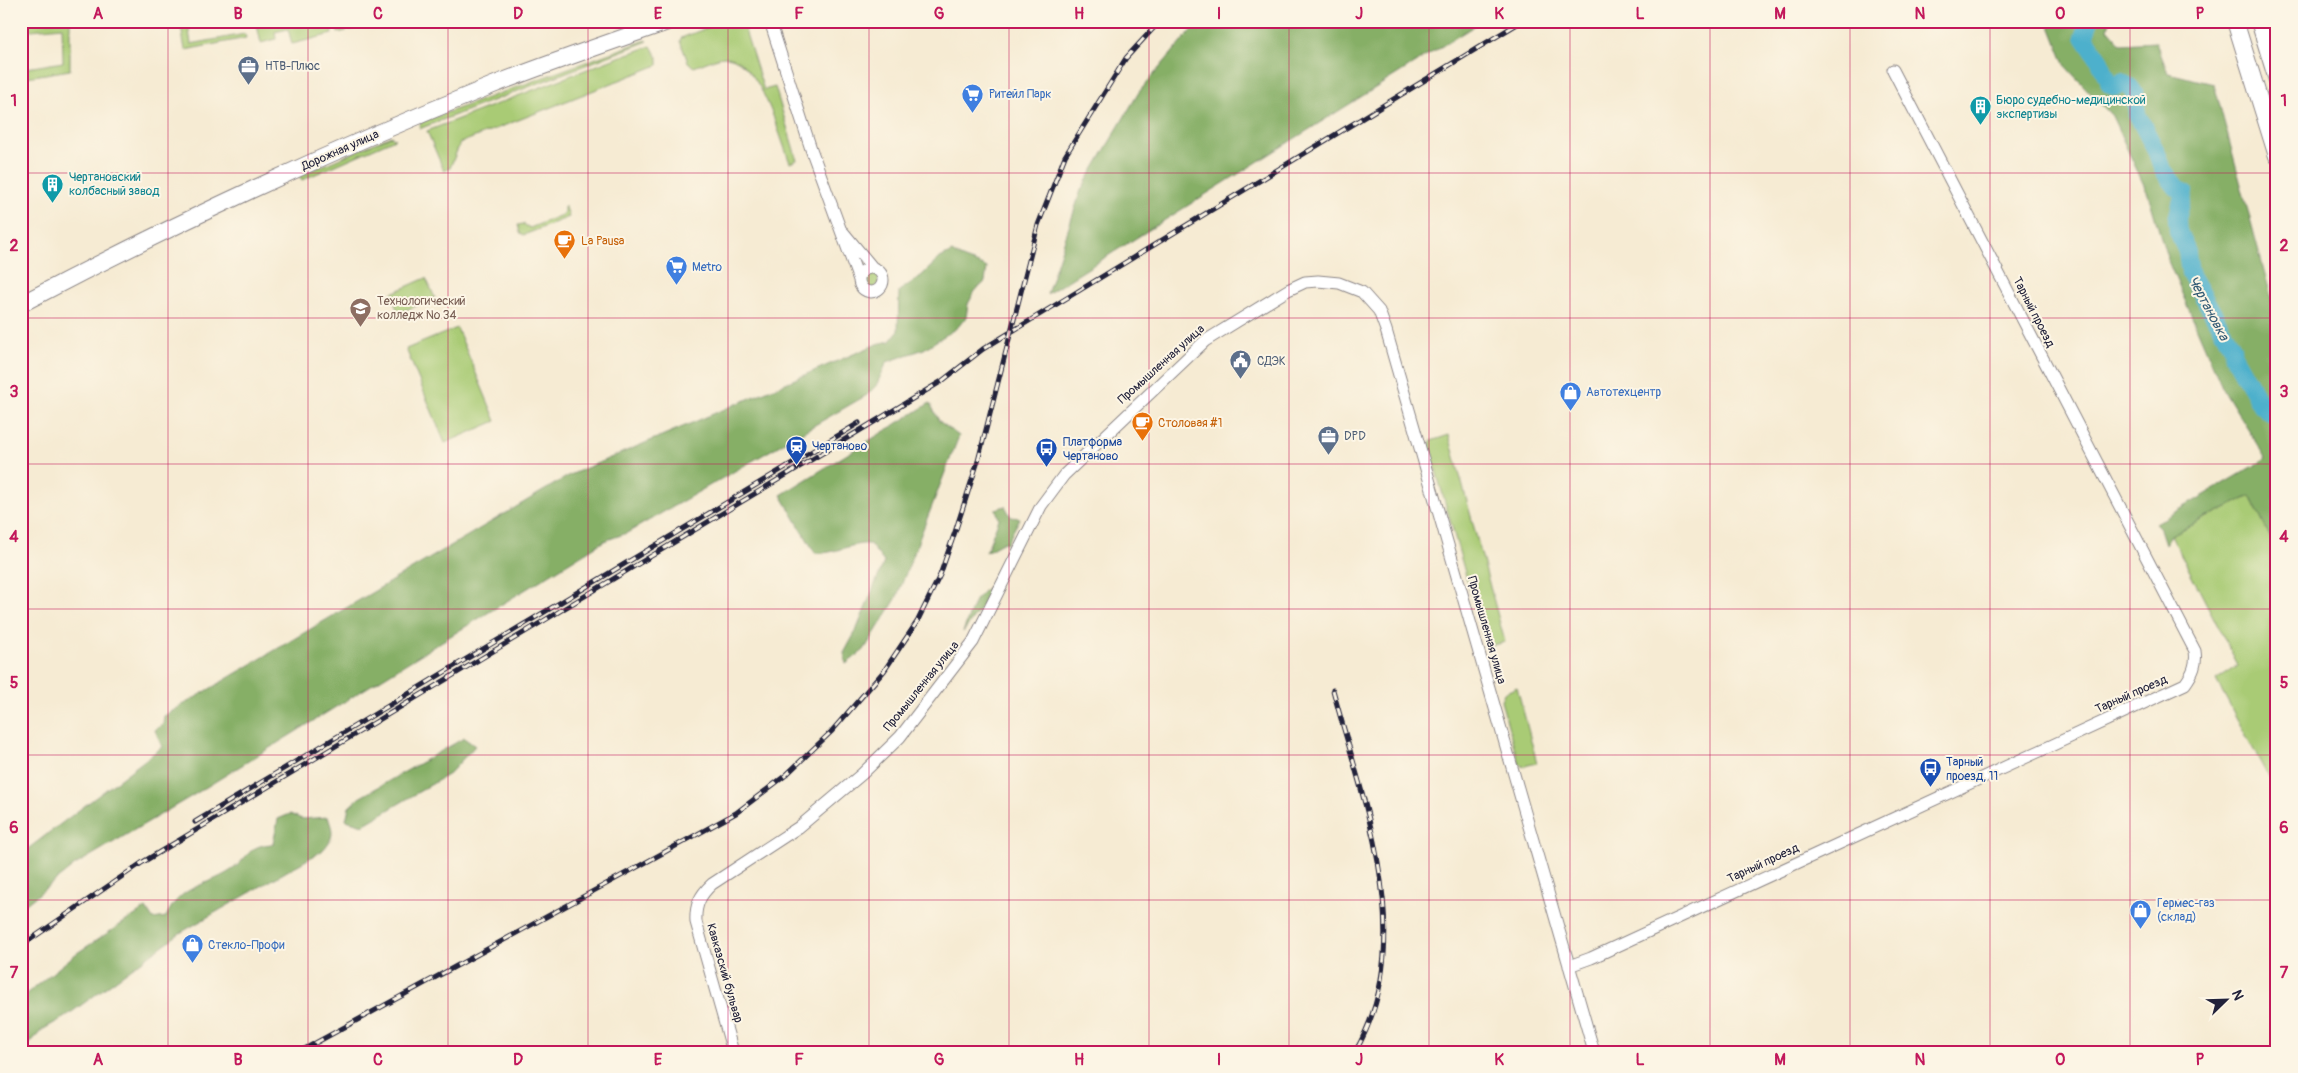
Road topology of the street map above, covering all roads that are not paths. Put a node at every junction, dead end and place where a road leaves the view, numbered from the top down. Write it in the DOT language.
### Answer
graph roads {
  1 [pos="670,21"];
  2 [pos="770,21"];
  3 [pos="2234,21"];
  4 [pos="2259,21"];
  5 [pos="1893,70"];
  6 [pos="2277,80"];
  7 [pos="2277,156"];
  8 [pos="838,225"];
  9 [pos="872,267"];
  10 [pos="859,280"];
  11 [pos="21,304"];
  12 [pos="698,902"];
  13 [pos="1569,966"];
  14 [pos="733,1052"];
  15 [pos="1594,1052"];
  1 -- 11 [label="main road, Дорожная улица"];
  2 -- 8 [label="street"];
  3 -- 7 [label="main road"];
  4 -- 6 [label="main road"];
  5 -- 13 [label="street, Тарный проезд"];
  8 -- 9 [label="street"];
  8 -- 10 [label="street"];
  9 -- 10 [label="street"];
  9 -- 10 [label="street"];
  12 -- 13 [label="street, Промышленная улица"];
  12 -- 14 [label="street, Кавказский бульвар"];
  13 -- 15 [label="street, Промышленная улица"];
}
